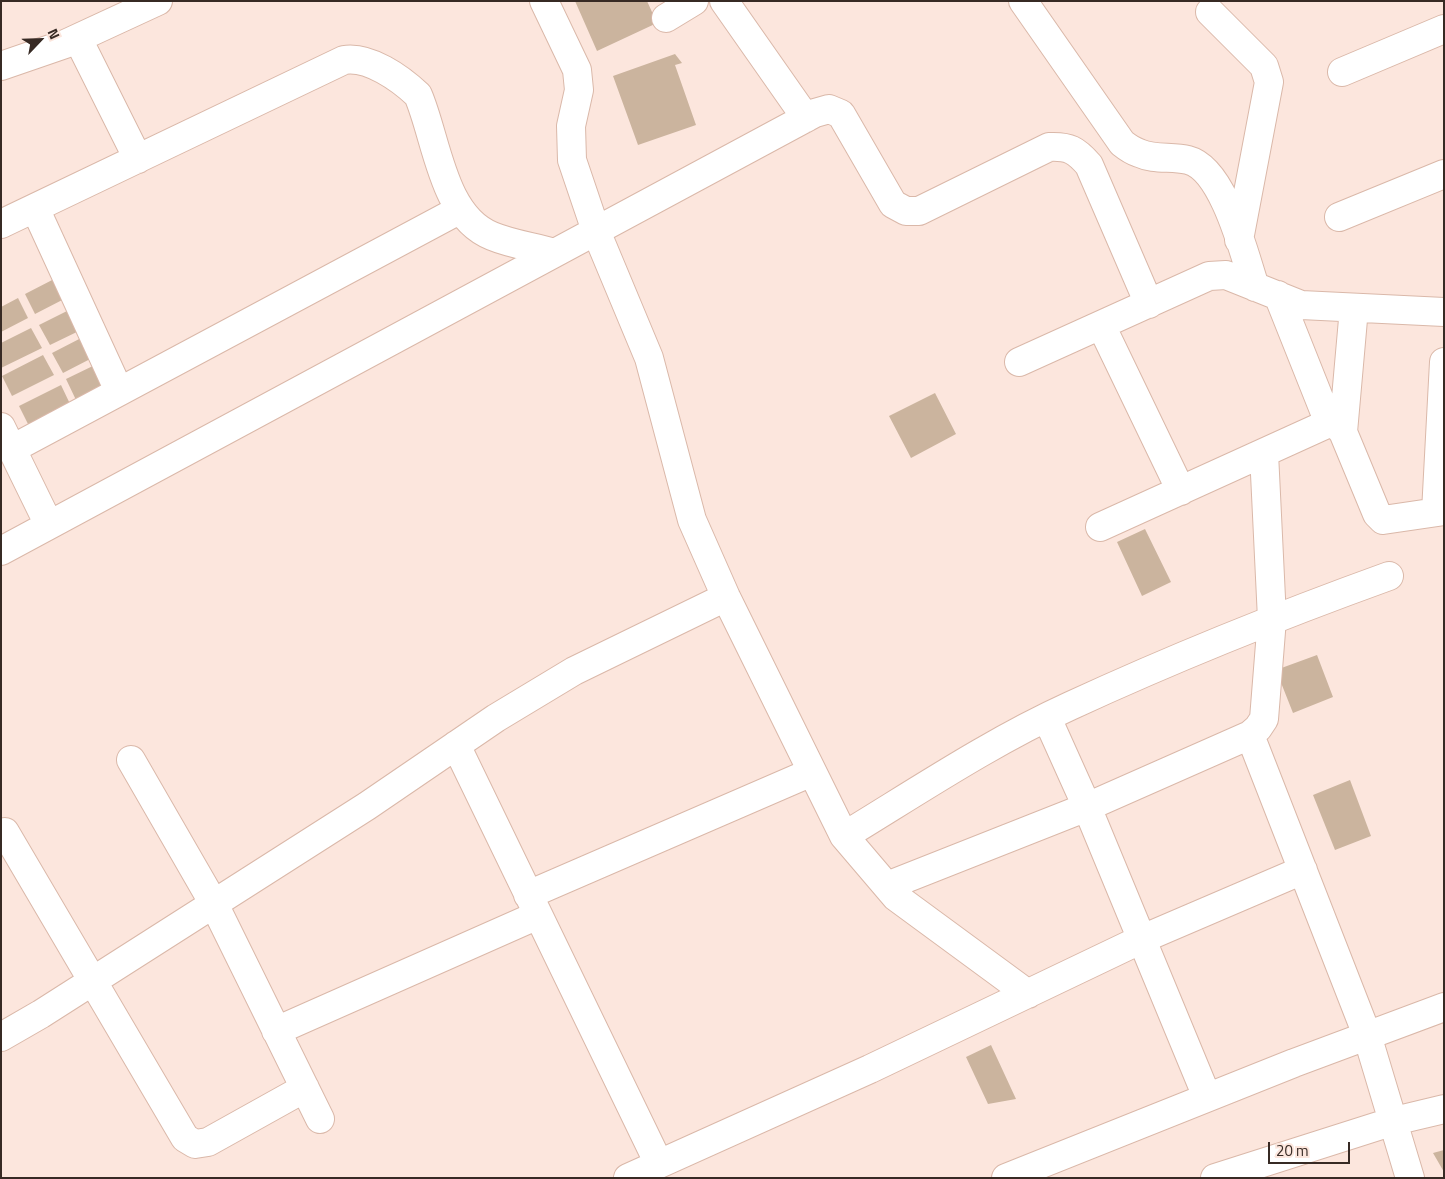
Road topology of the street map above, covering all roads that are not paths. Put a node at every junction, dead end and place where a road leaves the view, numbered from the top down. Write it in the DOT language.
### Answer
graph roads {
  1 [pos="158,1"];
  2 [pos="544,1"];
  3 [pos="694,1"];
  4 [pos="724,1"];
  5 [pos="1023,1"];
  6 [pos="1210,12"];
  7 [pos="666,18"];
  8 [pos="1444,29"];
  9 [pos="78,39"];
  10 [pos="1,66"];
  11 [pos="1342,72"];
  12 [pos="806,118"];
  13 [pos="1133,150"];
  14 [pos="138,159"];
  15 [pos="1089,165"];
  16 [pos="1444,174"];
  17 [pos="35,208"];
  18 [pos="459,210"];
  19 [pos="1339,217"];
  20 [pos="1,224"];
  21 [pos="596,231"];
  22 [pos="1239,242"];
  23 [pos="554,253"];
  24 [pos="1267,291"];
  25 [pos="1150,304"];
  26 [pos="1354,308"];
  27 [pos="1444,312"];
  28 [pos="1101,325"];
  29 [pos="1018,362"];
  30 [pos="1444,362"];
  31 [pos="119,391"];
  32 [pos="1336,427"];
  33 [pos="7,438"];
  34 [pos="1264,453"];
  35 [pos="1181,490"];
  36 [pos="1440,511"];
  37 [pos="49,525"];
  38 [pos="1100,528"];
  39 [pos="1,551"];
  40 [pos="1389,576"];
  41 [pos="726,597"];
  42 [pos="1272,618"];
  43 [pos="1047,718"];
  44 [pos="1250,736"];
  45 [pos="456,745"];
  46 [pos="131,760"];
  47 [pos="812,772"];
  48 [pos="1087,807"];
  49 [pos="5,832"];
  50 [pos="844,836"];
  51 [pos="1302,870"];
  52 [pos="886,886"];
  53 [pos="214,904"];
  54 [pos="533,905"];
  55 [pos="1142,939"];
  56 [pos="93,981"];
  57 [pos="1028,994"];
  58 [pos="1444,1007"];
  59 [pos="276,1031"];
  60 [pos="1367,1035"];
  61 [pos="1,1037"];
  62 [pos="305,1088"];
  63 [pos="1207,1097"];
  64 [pos="1444,1108"];
  65 [pos="320,1119"];
  66 [pos="1394,1121"];
  67 [pos="659,1164"];
  68 [pos="628,1178"];
  69 [pos="1006,1178"];
  70 [pos="1215,1178"];
  71 [pos="1410,1178"];
  1 -- 9 [label="street"];
  2 -- 21 [label="street"];
  3 -- 7 [label="street"];
  4 -- 12 [label="street"];
  5 -- 13 [label="street"];
  6 -- 22 [label="street"];
  8 -- 11 [label="street"];
  9 -- 10 [label="street"];
  9 -- 14 [label="street"];
  12 -- 15 [label="street"];
  12 -- 21 [label="street"];
  13 -- 15 [label="street"];
  13 -- 22 [label="street"];
  14 -- 17 [label="street"];
  14 -- 18 [label="street"];
  15 -- 25 [label="street"];
  16 -- 19 [label="street"];
  17 -- 20 [label="street"];
  17 -- 31 [label="street"];
  18 -- 23 [label="street"];
  18 -- 31 [label="street"];
  21 -- 23 [label="street"];
  21 -- 41 [label="street"];
  22 -- 24 [label="street"];
  23 -- 37 [label="street"];
  24 -- 25 [label="street"];
  24 -- 26 [label="street"];
  24 -- 32 [label="street"];
  25 -- 28 [label="street"];
  26 -- 27 [label="street"];
  26 -- 32 [label="street"];
  28 -- 29 [label="street"];
  28 -- 35 [label="street"];
  30 -- 36 [label="street"];
  31 -- 33 [label="street"];
  32 -- 34 [label="street"];
  32 -- 36 [label="street"];
  33 -- 37 [label="street"];
  34 -- 35 [label="street"];
  34 -- 42 [label="street"];
  35 -- 38 [label="street"];
  37 -- 39 [label="street"];
  40 -- 42 [label="street"];
  41 -- 45 [label="street"];
  41 -- 47 [label="street"];
  42 -- 43 [label="street"];
  42 -- 44 [label="street"];
  43 -- 48 [label="street"];
  43 -- 50 [label="street"];
  44 -- 48 [label="street"];
  44 -- 51 [label="street"];
  45 -- 53 [label="street"];
  45 -- 54 [label="street"];
  46 -- 53 [label="street"];
  47 -- 50 [label="street"];
  47 -- 54 [label="street"];
  48 -- 52 [label="street"];
  48 -- 55 [label="street"];
  49 -- 56 [label="street"];
  50 -- 52 [label="street"];
  51 -- 55 [label="street"];
  51 -- 60 [label="street"];
  52 -- 57 [label="street"];
  53 -- 56 [label="street"];
  53 -- 59 [label="street"];
  54 -- 59 [label="street"];
  54 -- 67 [label="street"];
  55 -- 57 [label="street"];
  55 -- 63 [label="street"];
  56 -- 61 [label="street"];
  56 -- 62 [label="street"];
  57 -- 67 [label="street"];
  58 -- 60 [label="street"];
  59 -- 62 [label="street"];
  60 -- 63 [label="street"];
  60 -- 66 [label="street"];
  62 -- 65 [label="street"];
  63 -- 69 [label="street"];
  64 -- 66 [label="street"];
  66 -- 70 [label="street"];
  66 -- 71 [label="street"];
  67 -- 68 [label="street"];
}
